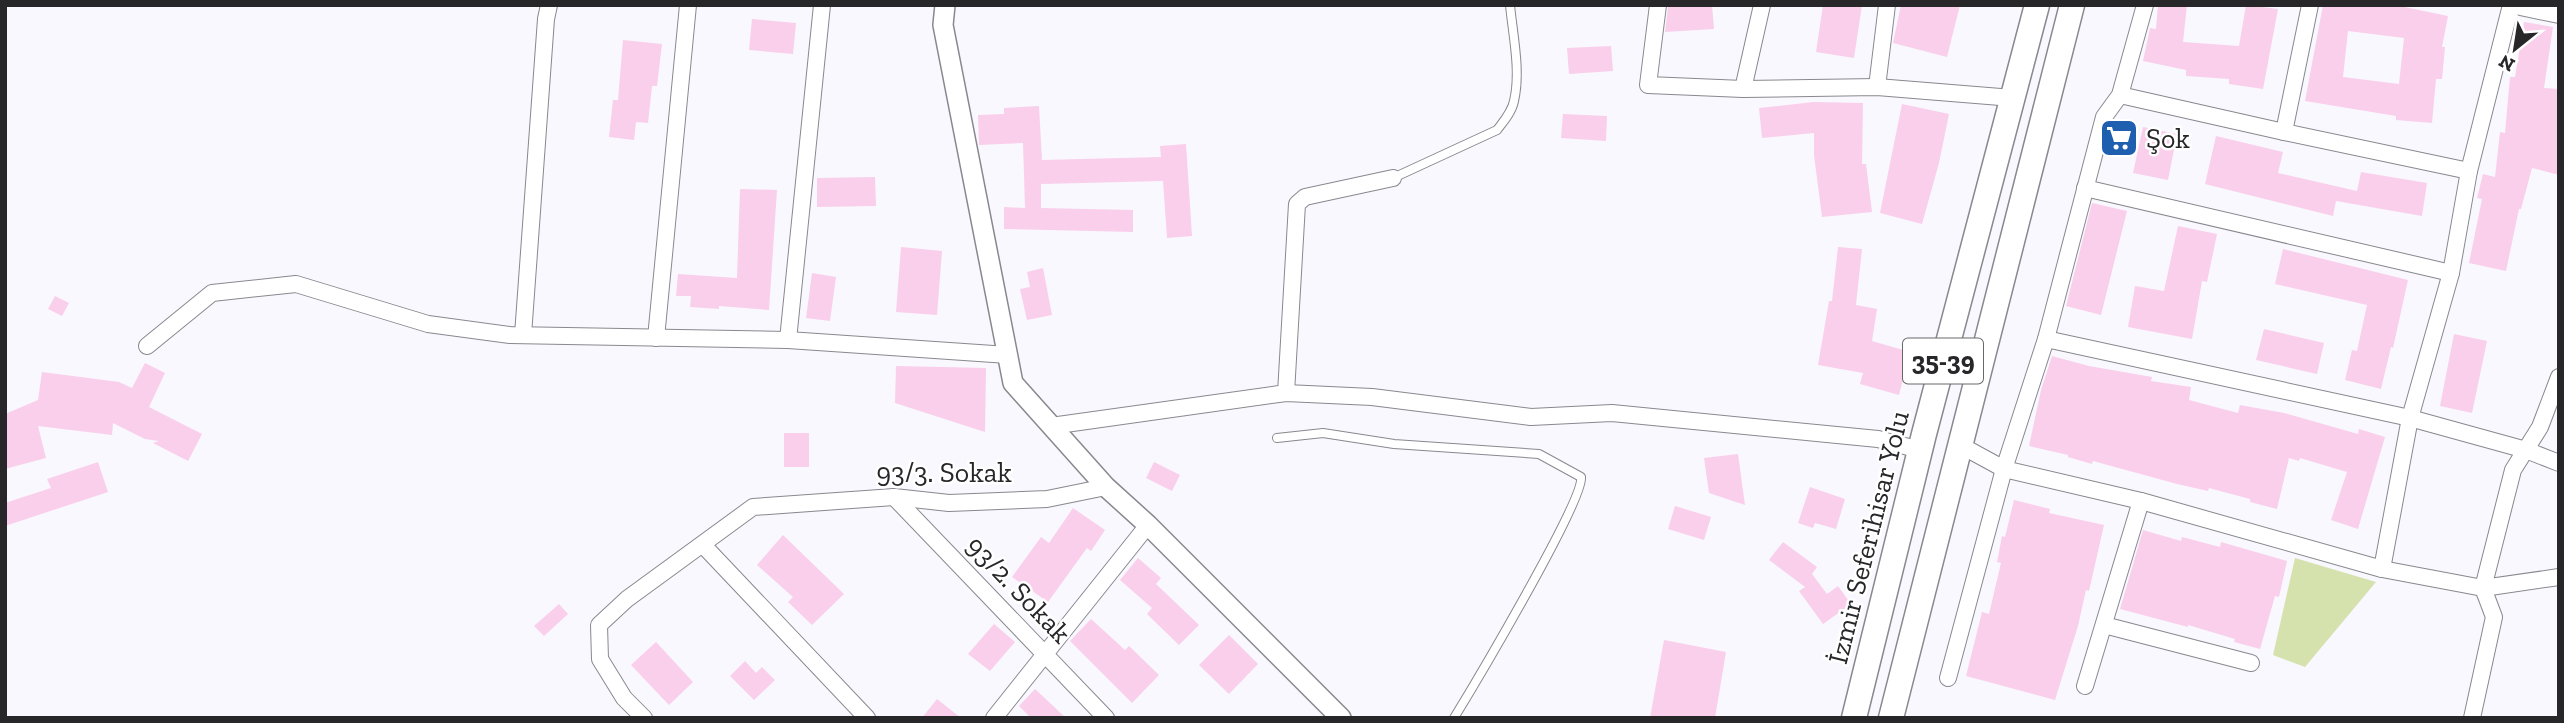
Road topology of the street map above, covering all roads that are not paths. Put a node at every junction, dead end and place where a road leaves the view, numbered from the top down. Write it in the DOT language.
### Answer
graph roads {
  1 [pos="549,5"];
  2 [pos="688,5"];
  3 [pos="822,5"];
  4 [pos="944,5"];
  5 [pos="1510,5"];
  6 [pos="1658,5"];
  7 [pos="1762,5"];
  8 [pos="1887,5"];
  9 [pos="2037,5"];
  10 [pos="2072,5"];
  11 [pos="2144,5"];
  12 [pos="2310,5"];
  13 [pos="2511,5"];
  14 [pos="2559,15"];
  15 [pos="1877,87"];
  16 [pos="1743,89"];
  17 [pos="2120,95"];
  18 [pos="2013,98"];
  19 [pos="2284,132"];
  20 [pos="2469,171"];
  21 [pos="1393,178"];
  22 [pos="2085,188"];
  23 [pos="2451,273"];
  24 [pos="523,335"];
  25 [pos="656,338"];
  26 [pos="2046,339"];
  27 [pos="788,340"];
  28 [pos="147,346"];
  29 [pos="1007,355"];
  30 [pos="2559,377"];
  31 [pos="1286,393"];
  32 [pos="2410,418"];
  33 [pos="1051,426"];
  34 [pos="1277,438"];
  35 [pos="1960,445"];
  36 [pos="1920,450"];
  37 [pos="2526,450"];
  38 [pos="2559,463"];
  39 [pos="2004,470"];
  40 [pos="1106,487"];
  41 [pos="894,497"];
  42 [pos="2141,501"];
  43 [pos="1148,525"];
  44 [pos="703,545"];
  45 [pos="2382,569"];
  46 [pos="2559,577"];
  47 [pos="2483,588"];
  48 [pos="2104,625"];
  49 [pos="1045,655"];
  50 [pos="2251,663"];
  51 [pos="1948,678"];
  52 [pos="2085,686"];
  53 [pos="644,718"];
  54 [pos="867,718"];
  55 [pos="994,718"];
  56 [pos="1106,718"];
  57 [pos="1341,718"];
  58 [pos="1454,718"];
  59 [pos="1854,718"];
  60 [pos="1891,718"];
  61 [pos="2472,718"];
  1 -- 24 [label="street"];
  2 -- 25 [label="street"];
  3 -- 27 [label="street"];
  4 -- 29 [label="street"];
  5 -- 21 [label="lane"];
  6 -- 16 [label="street"];
  7 -- 16 [label="street"];
  8 -- 15 [label="street"];
  9 -- 18 [label="main road, İzmir Seferihisar Yolu / 35-39"];
  10 -- 35 [label="main road, 35-39"];
  11 -- 17 [label="street"];
  12 -- 19 [label="street"];
  13 -- 14 [label="street"];
  13 -- 20 [label="street"];
  15 -- 16 [label="street"];
  15 -- 18 [label="street"];
  17 -- 19 [label="street"];
  17 -- 22 [label="street"];
  18 -- 36 [label="main road, İzmir Seferihisar Yolu / 35-39"];
  19 -- 20 [label="street"];
  20 -- 23 [label="street"];
  21 -- 31 [label="street"];
  22 -- 23 [label="street"];
  22 -- 26 [label="street"];
  23 -- 32 [label="street"];
  24 -- 25 [label="street"];
  24 -- 28 [label="street"];
  25 -- 27 [label="street"];
  26 -- 32 [label="street"];
  26 -- 39 [label="street"];
  27 -- 29 [label="street"];
  29 -- 33 [label="street"];
  30 -- 37 [label="street"];
  31 -- 33 [label="street"];
  31 -- 36 [label="street"];
  32 -- 37 [label="street"];
  32 -- 45 [label="street"];
  33 -- 40 [label="street"];
  34 -- 58 [label="lane"];
  35 -- 39 [label="street"];
  35 -- 60 [label="main road, 35-39"];
  36 -- 59 [label="main road, İzmir Seferihisar Yolu / 35-39"];
  37 -- 38 [label="street"];
  37 -- 47 [label="street"];
  39 -- 42 [label="street"];
  39 -- 51 [label="street"];
  40 -- 41 [label="street, 93/3. Sokak"];
  40 -- 43 [label="street"];
  41 -- 44 [label="street, 93/3. Sokak"];
  41 -- 49 [label="street, 93/2. Sokak"];
  42 -- 45 [label="street"];
  42 -- 48 [label="street"];
  43 -- 49 [label="street"];
  43 -- 57 [label="street"];
  44 -- 53 [label="street, 93/3. Sokak"];
  44 -- 54 [label="street"];
  45 -- 47 [label="street"];
  46 -- 47 [label="street"];
  47 -- 61 [label="street"];
  48 -- 50 [label="street"];
  48 -- 52 [label="street"];
  49 -- 55 [label="street"];
  49 -- 56 [label="street, 93/2. Sokak"];
}
